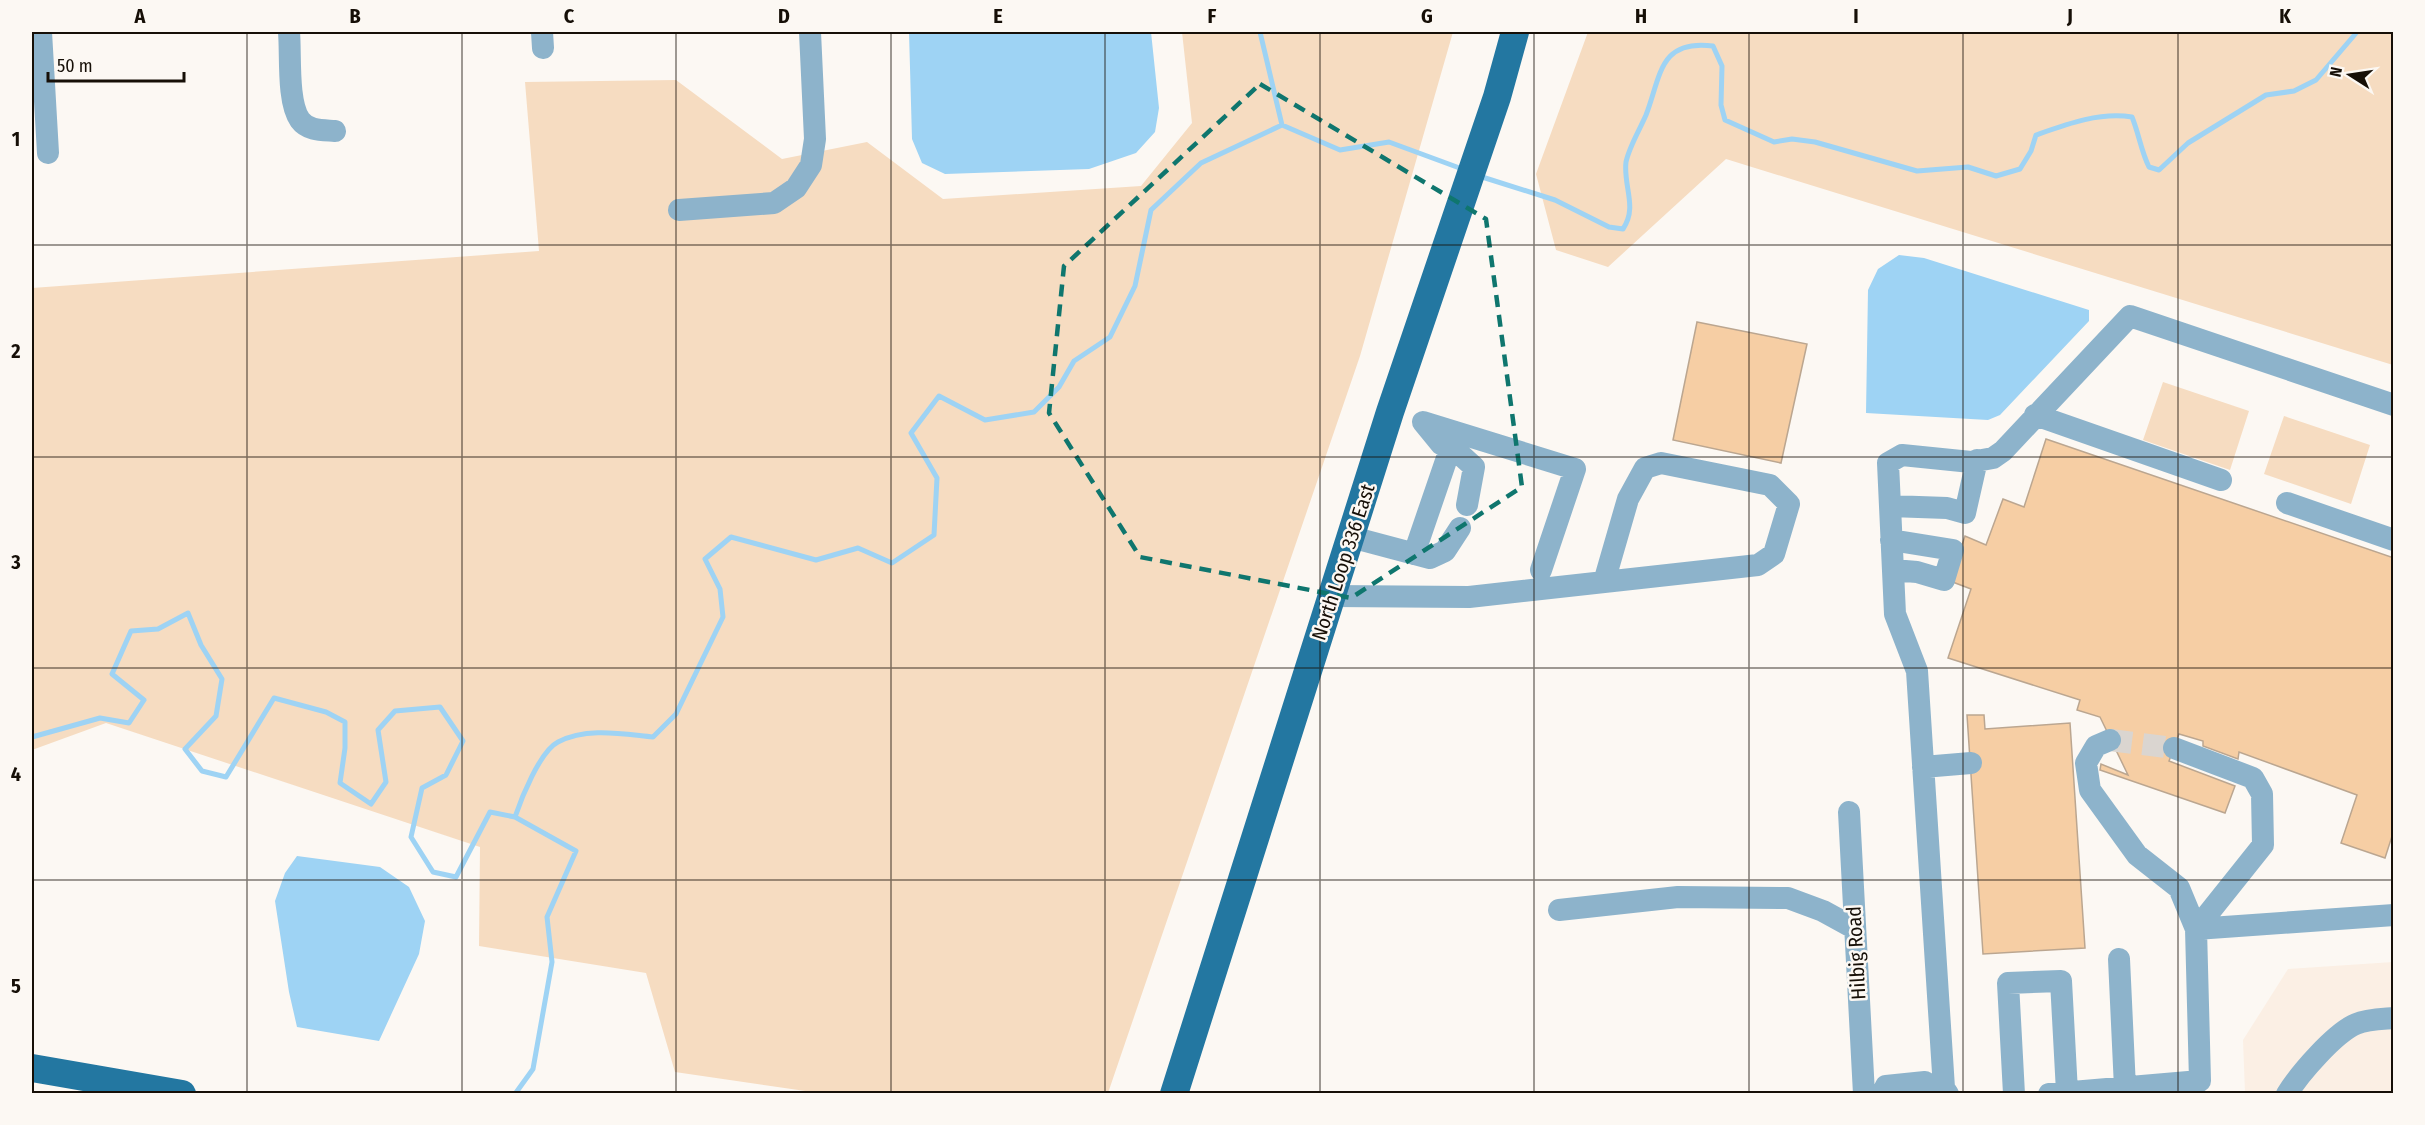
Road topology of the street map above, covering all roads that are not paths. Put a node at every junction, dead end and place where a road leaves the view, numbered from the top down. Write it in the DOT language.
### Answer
graph roads {
  1 [pos="41,32"];
  2 [pos="289,32"];
  3 [pos="810,32"];
  4 [pos="1515,32"];
  5 [pos="335,131"];
  6 [pos="48,153"];
  7 [pos="679,210"];
  8 [pos="2394,405"];
  9 [pos="1390,412"];
  10 [pos="2036,415"];
  11 [pos="1423,422"];
  12 [pos="1450,450"];
  13 [pos="1977,460"];
  14 [pos="2221,480"];
  15 [pos="2286,503"];
  16 [pos="1467,505"];
  17 [pos="1890,506"];
  18 [pos="1460,528"];
  19 [pos="1352,537"];
  20 [pos="1891,540"];
  21 [pos="2394,540"];
  22 [pos="1414,554"];
  23 [pos="1541,570"];
  24 [pos="1893,570"];
  25 [pos="1604,582"];
  26 [pos="1332,596"];
  27 [pos="2110,740"];
  28 [pos="2174,748"];
  29 [pos="1971,763"];
  30 [pos="1923,767"];
  31 [pos="1849,812"];
  32 [pos="1559,910"];
  33 [pos="2394,915"];
  34 [pos="1854,928"];
  35 [pos="2196,929"];
  36 [pos="2118,959"];
  37 [pos="2394,1018"];
  38 [pos="32,1068"];
  39 [pos="2125,1088"];
  40 [pos="1940,1091"];
  41 [pos="2058,1093"];
  42 [pos="182,1094"];
  43 [pos="1174,1094"];
  44 [pos="1864,1094"];
  45 [pos="1882,1094"];
  46 [pos="2014,1094"];
  47 [pos="2287,1094"];
  1 -- 6 [label="street"];
  2 -- 5 [label="street"];
  3 -- 7 [label="street"];
  4 -- 9 [label="main road, North Loop 336 East"];
  8 -- 10 [label="street"];
  9 -- 11 [label="street"];
  9 -- 19 [label="main road, North Loop 336 East"];
  10 -- 13 [label="street"];
  10 -- 14 [label="street"];
  11 -- 12 [label="street"];
  11 -- 23 [label="street"];
  12 -- 16 [label="street"];
  12 -- 22 [label="street"];
  13 -- 17 [label="street"];
  13 -- 17 [label="street"];
  15 -- 21 [label="street"];
  17 -- 20 [label="street"];
  18 -- 22 [label="street"];
  19 -- 22 [label="street"];
  19 -- 26 [label="main road, North Loop 336 East"];
  20 -- 24 [label="street"];
  20 -- 24 [label="street"];
  24 -- 30 [label="street"];
  25 -- 25 [label="street"];
  25 -- 26 [label="street"];
  26 -- 43 [label="main road, North Loop 336 East"];
  27 -- 35 [label="street"];
  28 -- 35 [label="street"];
  29 -- 30 [label="street"];
  30 -- 40 [label="street"];
  31 -- 34 [label="street, Hilbig Road"];
  32 -- 34 [label="street"];
  33 -- 35 [label="street"];
  34 -- 44 [label="street, Hilbig Road"];
  35 -- 39 [label="street"];
  36 -- 39 [label="street"];
  37 -- 47 [label="street"];
  38 -- 42 [label="main road"];
  39 -- 41 [label="street"];
  40 -- 45 [label="street"];
  41 -- 46 [label="street"];
}
